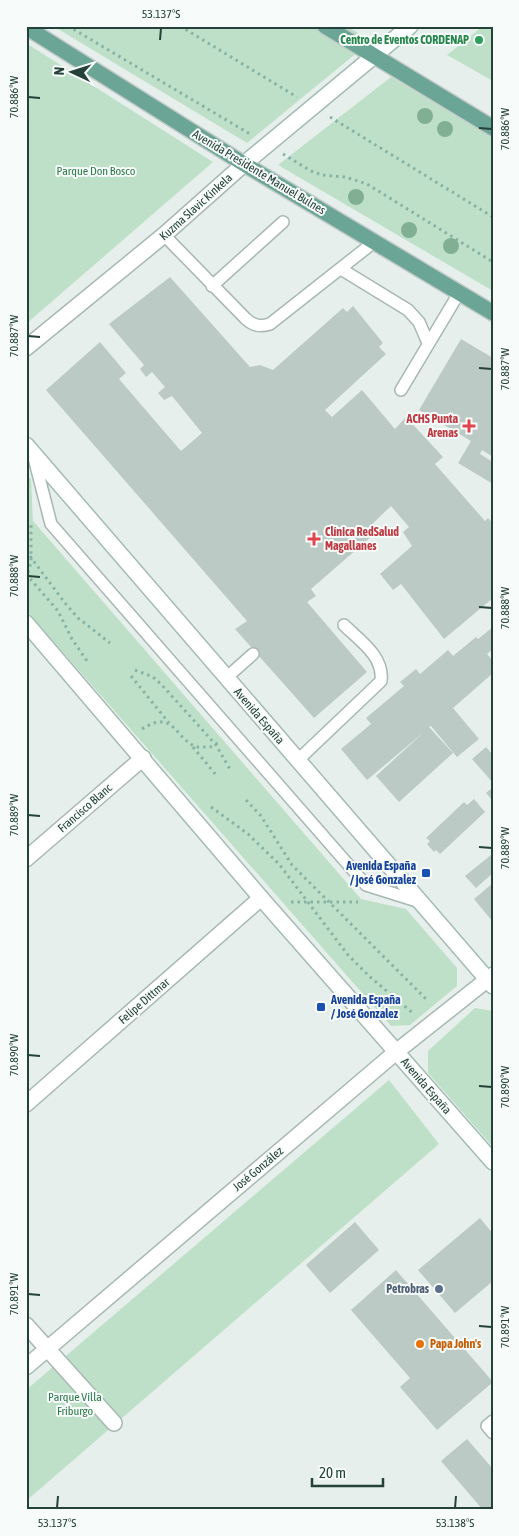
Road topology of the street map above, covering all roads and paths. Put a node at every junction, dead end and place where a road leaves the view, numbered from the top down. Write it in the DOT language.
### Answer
graph roads {
  1 [pos="180,26"];
  2 [pos="325,26"];
  3 [pos="410,26"];
  4 [pos="26,27"];
  5 [pos="374,56"];
  6 [pos="313,106"];
  7 [pos="493,128"];
  8 [pos="244,164"];
  9 [pos="493,217"];
  10 [pos="283,222"];
  11 [pos="164,235"];
  12 [pos="374,242"];
  13 [pos="340,269"];
  14 [pos="212,286"];
  15 [pos="459,293"];
  16 [pos="493,313"];
  17 [pos="428,344"];
  18 [pos="26,348"];
  19 [pos="400,390"];
  20 [pos="29,449"];
  21 [pos="30,522"];
  22 [pos="26,552"];
  23 [pos="31,558"];
  24 [pos="27,576"];
  25 [pos="26,623"];
  26 [pos="344,625"];
  27 [pos="110,643"];
  28 [pos="253,654"];
  29 [pos="93,670"];
  30 [pos="135,670"];
  31 [pos="131,676"];
  32 [pos="226,678"];
  33 [pos="170,723"];
  34 [pos="232,732"];
  35 [pos="128,740"];
  36 [pos="216,745"];
  37 [pos="192,746"];
  38 [pos="143,758"];
  39 [pos="298,760"];
  40 [pos="231,772"];
  41 [pos="216,776"];
  42 [pos="246,800"];
  43 [pos="206,803"];
  44 [pos="26,859"];
  45 [pos="261,898"];
  46 [pos="307,901"];
  47 [pos="329,901"];
  48 [pos="359,902"];
  49 [pos="420,902"];
  50 [pos="288,903"];
  51 [pos="491,980"];
  52 [pos="430,1004"];
  53 [pos="416,1016"];
  54 [pos="396,1052"];
  55 [pos="26,1104"];
  56 [pos="493,1162"];
  57 [pos="26,1325"];
  58 [pos="47,1348"];
  59 [pos="26,1367"];
  60 [pos="493,1421"];
  61 [pos="114,1423"];
  62 [pos="493,1433"];
  1 -- 6 [label="path"];
  2 -- 5 [label="main road"];
  3 -- 5 [label="street, Kuzma Slavic Kinkela"];
  4 -- 8 [label="main road, Avenida Presidente Manuel Bulnes"];
  5 -- 6 [label="street, Kuzma Slavic Kinkela"];
  5 -- 7 [label="main road"];
  6 -- 8 [label="street, Kuzma Slavic Kinkela"];
  6 -- 9 [label="path"];
  8 -- 11 [label="street, Kuzma Slavic Kinkela"];
  8 -- 12 [label="main road, Avenida Presidente Manuel Bulnes"];
  10 -- 14 [label="lane"];
  11 -- 14 [label="lane"];
  11 -- 18 [label="street, Kuzma Slavic Kinkela"];
  12 -- 13 [label="lane"];
  12 -- 15 [label="main road, Avenida Presidente Manuel Bulnes"];
  13 -- 14 [label="lane"];
  13 -- 17 [label="lane"];
  15 -- 16 [label="main road, Avenida Presidente Manuel Bulnes"];
  15 -- 17 [label="lane"];
  17 -- 19 [label="lane"];
  20 -- 32 [label="street, Avenida España"];
  20 -- 34 [label="lane"];
  21 -- 23 [label="path"];
  22 -- 23 [label="path"];
  23 -- 24 [label="path"];
  23 -- 27 [label="path"];
  24 -- 29 [label="path"];
  25 -- 35 [label="street, Avenida España"];
  26 -- 39 [label="lane"];
  28 -- 32 [label="lane"];
  30 -- 36 [label="path"];
  31 -- 33 [label="path"];
  32 -- 39 [label="street, Avenida España"];
  33 -- 35 [label="path"];
  33 -- 37 [label="path"];
  34 -- 36 [label="path"];
  34 -- 49 [label="lane"];
  35 -- 38 [label="street, Avenida España"];
  36 -- 37 [label="path"];
  36 -- 40 [label="path"];
  37 -- 41 [label="path"];
  38 -- 44 [label="street, Francisco Blanc"];
  38 -- 45 [label="street, Avenida España"];
  39 -- 49 [label="street, Avenida España"];
  42 -- 47 [label="path"];
  43 -- 46 [label="path"];
  45 -- 54 [label="street, Avenida España"];
  45 -- 55 [label="street, Felipe Dittmar"];
  46 -- 47 [label="path"];
  46 -- 50 [label="path"];
  46 -- 53 [label="path"];
  47 -- 48 [label="path"];
  47 -- 52 [label="path"];
  49 -- 51 [label="street, Avenida España"];
  51 -- 54 [label="street, José González"];
  54 -- 56 [label="street, Avenida España"];
  54 -- 58 [label="street, José González"];
  57 -- 58 [label="street"];
  58 -- 59 [label="street, José González"];
  58 -- 61 [label="street"];
  60 -- 62 [label="lane"];
}
